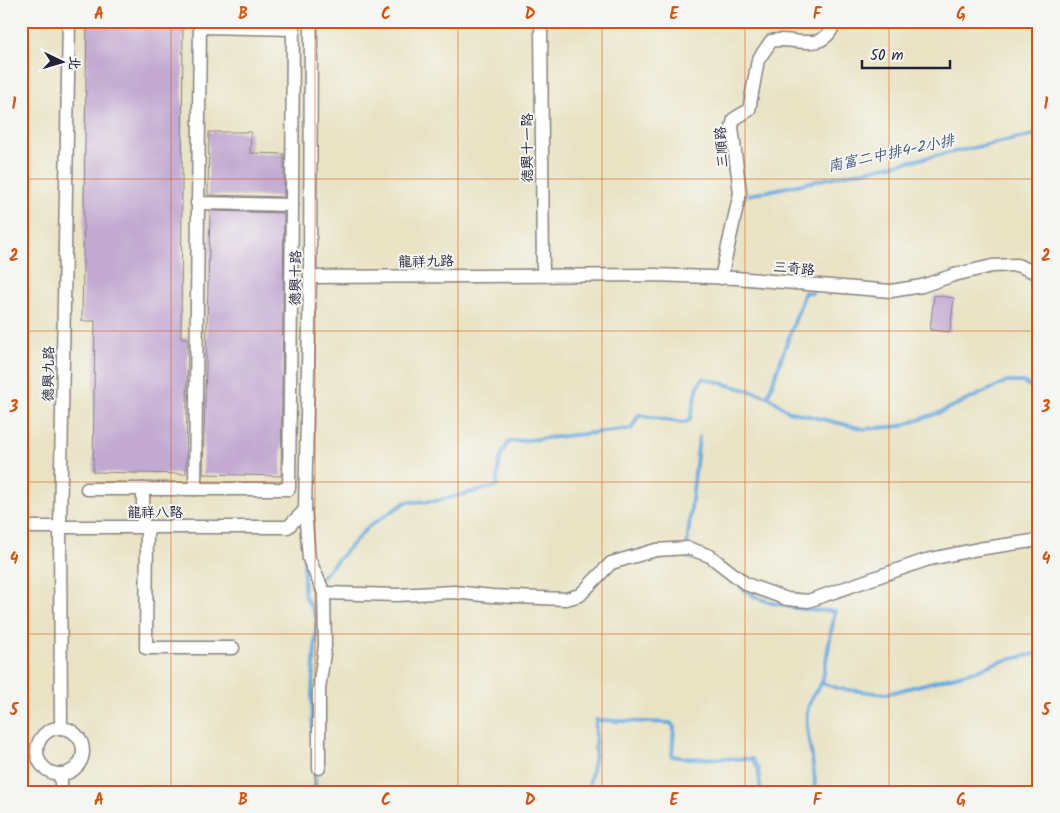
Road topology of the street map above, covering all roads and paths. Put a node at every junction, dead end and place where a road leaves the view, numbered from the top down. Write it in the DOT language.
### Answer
graph roads {
  1 [pos="69,21"];
  2 [pos="311,21"];
  3 [pos="541,21"];
  4 [pos="835,21"];
  5 [pos="200,24"];
  6 [pos="293,25"];
  7 [pos="197,203"];
  8 [pos="292,205"];
  9 [pos="1039,274"];
  10 [pos="543,276"];
  11 [pos="310,277"];
  12 [pos="721,278"];
  13 [pos="87,488"];
  14 [pos="143,489"];
  15 [pos="195,489"];
  16 [pos="305,510"];
  17 [pos="21,527"];
  18 [pos="60,527"];
  19 [pos="145,527"];
  20 [pos="1039,540"];
  21 [pos="324,593"];
  22 [pos="233,648"];
  23 [pos="61,728"];
  24 [pos="319,768"];
  25 [pos="61,775"];
  26 [pos="61,792"];
  1 -- 18 [label="street, 德興九路"];
  2 -- 11 [label="street, 德興十路"];
  3 -- 10 [label="street, 德興十一路"];
  4 -- 12 [label="street, 三順路"];
  5 -- 6 [label="street"];
  5 -- 7 [label="street"];
  6 -- 8 [label="street"];
  7 -- 8 [label="street"];
  7 -- 15 [label="street"];
  8 -- 15 [label="street"];
  9 -- 12 [label="street, 三奇路"];
  10 -- 11 [label="street, 龍祥九路"];
  10 -- 12 [label="street, 三奇路"];
  11 -- 16 [label="street, 德興十路"];
  13 -- 14 [label="street"];
  14 -- 15 [label="street"];
  14 -- 19 [label="street"];
  16 -- 19 [label="street, 龍祥八路"];
  16 -- 21 [label="street, 德興十路"];
  17 -- 18 [label="street, 龍祥八路"];
  18 -- 19 [label="street, 龍祥八路"];
  18 -- 23 [label="street, 德興九路"];
  19 -- 22 [label="street"];
  20 -- 21 [label="street"];
  21 -- 24 [label="street"];
  23 -- 25 [label="street"];
  23 -- 25 [label="street"];
  25 -- 26 [label="street"];
}
